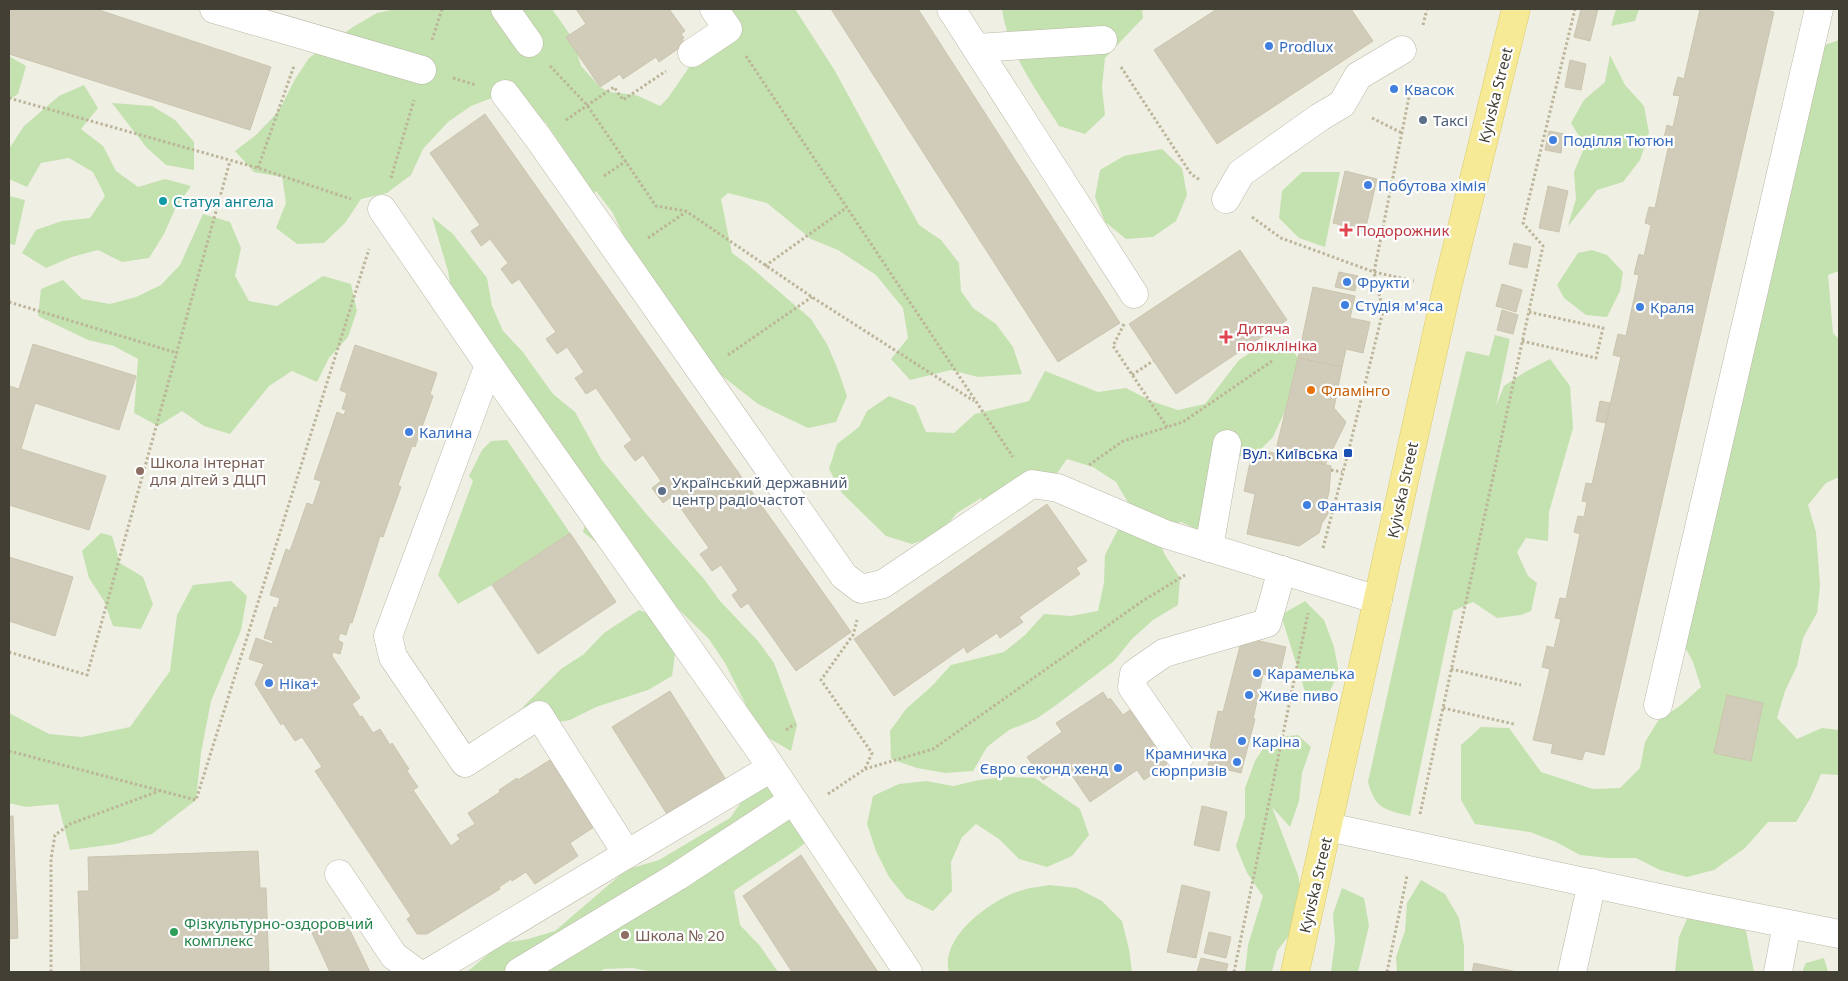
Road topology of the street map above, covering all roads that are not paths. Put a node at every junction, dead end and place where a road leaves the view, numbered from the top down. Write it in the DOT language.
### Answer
graph roads {
  1 [pos="505,9"];
  2 [pos="951,9"];
  3 [pos="1516,9"];
  4 [pos="1820,9"];
  5 [pos="223,10"];
  6 [pos="721,19"];
  7 [pos="1103,40"];
  8 [pos="529,43"];
  9 [pos="977,48"];
  10 [pos="1402,50"];
  11 [pos="692,53"];
  12 [pos="422,70"];
  13 [pos="506,94"];
  14 [pos="1226,199"];
  15 [pos="382,208"];
  16 [pos="1134,294"];
  17 [pos="489,365"];
  18 [pos="1227,444"];
  19 [pos="1215,550"];
  20 [pos="1282,570"];
  21 [pos="1378,600"];
  22 [pos="1658,706"];
  23 [pos="1180,756"];
  24 [pos="771,768"];
  25 [pos="792,801"];
  26 [pos="1328,827"];
  27 [pos="627,854"];
  28 [pos="339,874"];
  29 [pos="1592,883"];
  30 [pos="1786,924"];
  31 [pos="1839,934"];
  32 [pos="416,972"];
  33 [pos="430,972"];
  34 [pos="519,972"];
  35 [pos="908,972"];
  36 [pos="1296,972"];
  37 [pos="1572,972"];
  38 [pos="1778,972"];
  1 -- 8 [label="street"];
  2 -- 9 [label="street"];
  3 -- 21 [label="main road, Kyivska Street"];
  4 -- 22 [label="street"];
  5 -- 12 [label="street"];
  6 -- 11 [label="street"];
  7 -- 9 [label="street"];
  9 -- 16 [label="street"];
  10 -- 14 [label="street"];
  13 -- 19 [label="street"];
  15 -- 17 [label="street"];
  17 -- 24 [label="street"];
  17 -- 27 [label="street"];
  18 -- 19 [label="street"];
  19 -- 20 [label="street"];
  20 -- 21 [label="street"];
  20 -- 23 [label="street"];
  21 -- 26 [label="main road, Kyivska Street"];
  24 -- 25 [label="street"];
  24 -- 27 [label="street"];
  25 -- 34 [label="street"];
  25 -- 35 [label="street"];
  26 -- 29 [label="street"];
  26 -- 36 [label="main road, Kyivska Street"];
  27 -- 33 [label="street"];
  28 -- 32 [label="street"];
  29 -- 30 [label="street"];
  29 -- 37 [label="street"];
  30 -- 31 [label="street"];
  30 -- 38 [label="street"];
}
